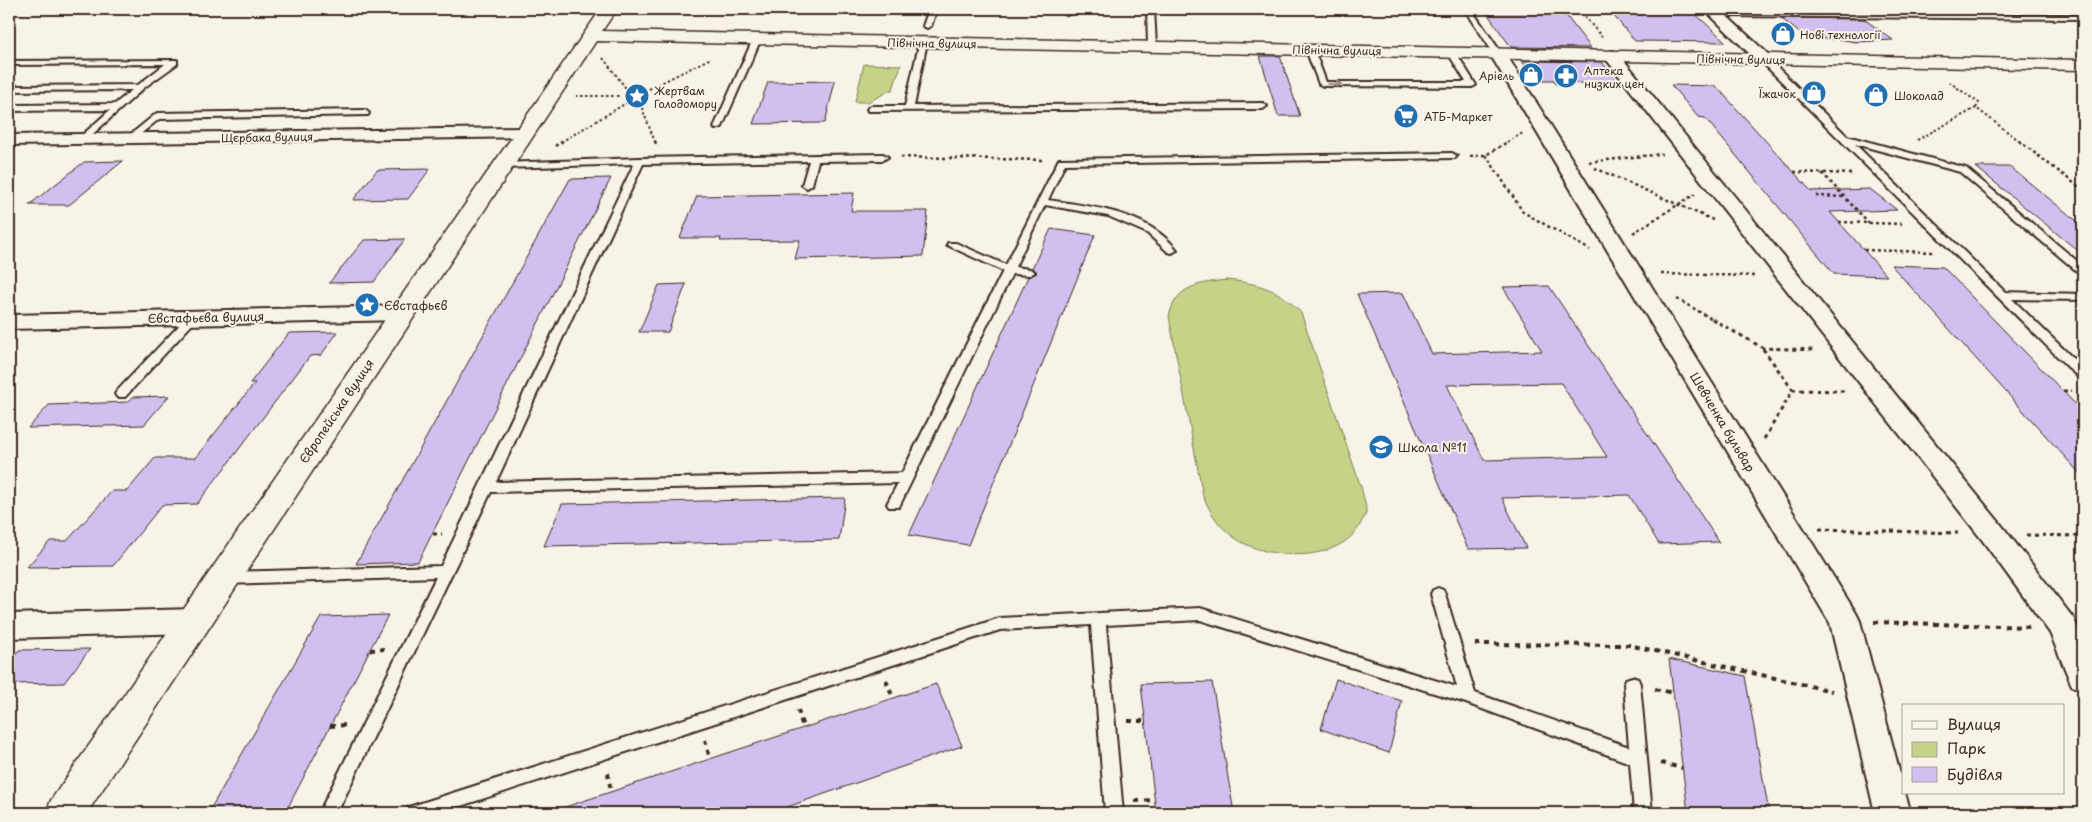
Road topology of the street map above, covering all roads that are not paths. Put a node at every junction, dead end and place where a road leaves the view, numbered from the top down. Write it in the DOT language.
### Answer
graph roads {
  1 [pos="609,9"];
  2 [pos="933,9"];
  3 [pos="1078,9"];
  4 [pos="1150,9"];
  5 [pos="1468,9"];
  6 [pos="1714,11"];
  7 [pos="1789,11"];
  8 [pos="1955,12"];
  9 [pos="1066,13"];
  10 [pos="2083,17"];
  11 [pos="925,34"];
  12 [pos="757,39"];
  13 [pos="594,45"];
  14 [pos="1152,46"];
  15 [pos="1310,50"];
  16 [pos="1452,53"];
  17 [pos="1498,54"];
  18 [pos="1612,56"];
  19 [pos="1764,59"];
  20 [pos="9,63"];
  21 [pos="2083,65"];
  22 [pos="140,87"];
  23 [pos="9,88"];
  24 [pos="1263,106"];
  25 [pos="118,107"];
  26 [pos="9,108"];
  27 [pos="870,109"];
  28 [pos="909,109"];
  29 [pos="365,114"];
  30 [pos="718,127"];
  31 [pos="524,133"];
  32 [pos="129,138"];
  33 [pos="82,139"];
  34 [pos="1847,139"];
  35 [pos="9,140"];
  36 [pos="1452,156"];
  37 [pos="883,157"];
  38 [pos="814,158"];
  39 [pos="640,161"];
  40 [pos="514,164"];
  41 [pos="807,185"];
  42 [pos="1042,202"];
  43 [pos="952,245"];
  44 [pos="1172,250"];
  45 [pos="1009,270"];
  46 [pos="1030,272"];
  47 [pos="2083,272"];
  48 [pos="2003,295"];
  49 [pos="2083,297"];
  50 [pos="403,313"];
  51 [pos="192,318"];
  52 [pos="9,322"];
  53 [pos="2083,375"];
  54 [pos="120,394"];
  55 [pos="906,478"];
  56 [pos="486,486"];
  57 [pos="894,504"];
  58 [pos="446,571"];
  59 [pos="224,578"];
  60 [pos="1438,594"];
  61 [pos="1098,619"];
  62 [pos="194,621"];
  63 [pos="9,626"];
  64 [pos="2083,677"];
  65 [pos="1632,684"];
  66 [pos="1468,697"];
  67 [pos="1638,758"];
  68 [pos="64,813"];
  69 [pos="328,813"];
  70 [pos="414,813"];
  71 [pos="1114,813"];
  72 [pos="1643,813"];
  73 [pos="1893,813"];
  1 -- 13 [label="street, Європейська вулиця"];
  2 -- 11 [label="lane"];
  3 -- 9 [label="lane"];
  4 -- 14 [label="lane"];
  5 -- 17 [label="lane"];
  6 -- 7 [label="lane"];
  6 -- 19 [label="street"];
  7 -- 8 [label="lane"];
  8 -- 10 [label="lane"];
  11 -- 12 [label="street, Північна вулиця"];
  11 -- 14 [label="street, Північна вулиця"];
  11 -- 28 [label="lane"];
  12 -- 13 [label="street, Північна вулиця"];
  12 -- 30 [label="lane"];
  13 -- 31 [label="street, Європейська вулиця"];
  14 -- 15 [label="street, Північна вулиця"];
  15 -- 16 [label="street, Північна вулиця"];
  15 -- 16 [label="lane, one-way"];
  16 -- 17 [label="street, Північна вулиця"];
  17 -- 18 [label="street, Північна вулиця"];
  17 -- 73 [label="street, Шевченка бульвар"];
  18 -- 19 [label="street, Північна вулиця"];
  18 -- 64 [label="street"];
  19 -- 21 [label="street, Північна вулиця"];
  19 -- 34 [label="lane"];
  20 -- 22 [label="lane"];
  22 -- 23 [label="lane"];
  22 -- 25 [label="lane"];
  24 -- 28 [label="lane"];
  25 -- 26 [label="lane"];
  25 -- 33 [label="lane"];
  27 -- 28 [label="lane"];
  29 -- 32 [label="lane"];
  31 -- 32 [label="street, Щєрбака вулиця"];
  31 -- 40 [label="street, Європейська вулиця"];
  32 -- 33 [label="street, Щєрбака вулиця"];
  33 -- 35 [label="street, Щєрбака вулиця"];
  34 -- 47 [label="lane"];
  34 -- 48 [label="lane"];
  36 -- 42 [label="lane"];
  37 -- 38 [label="lane"];
  38 -- 39 [label="lane"];
  38 -- 41 [label="lane"];
  39 -- 40 [label="lane"];
  39 -- 56 [label="lane"];
  40 -- 50 [label="street, Європейська вулиця"];
  42 -- 44 [label="lane"];
  42 -- 45 [label="lane"];
  43 -- 45 [label="lane"];
  45 -- 46 [label="lane"];
  45 -- 55 [label="lane"];
  48 -- 49 [label="lane"];
  48 -- 53 [label="lane"];
  50 -- 51 [label="street, Євстафьєва вулиця"];
  50 -- 59 [label="street, Європейська вулиця"];
  51 -- 52 [label="street, Євстафьєва вулиця"];
  51 -- 54 [label="lane"];
  55 -- 56 [label="lane"];
  55 -- 57 [label="lane"];
  56 -- 58 [label="lane"];
  58 -- 59 [label="lane"];
  58 -- 69 [label="lane"];
  59 -- 62 [label="street, Європейська вулиця"];
  60 -- 66 [label="lane"];
  61 -- 66 [label="lane"];
  61 -- 70 [label="lane"];
  61 -- 71 [label="lane"];
  62 -- 63 [label="street"];
  62 -- 68 [label="street, Європейська вулиця"];
  65 -- 67 [label="lane"];
  66 -- 67 [label="lane"];
  67 -- 72 [label="lane"];
}
